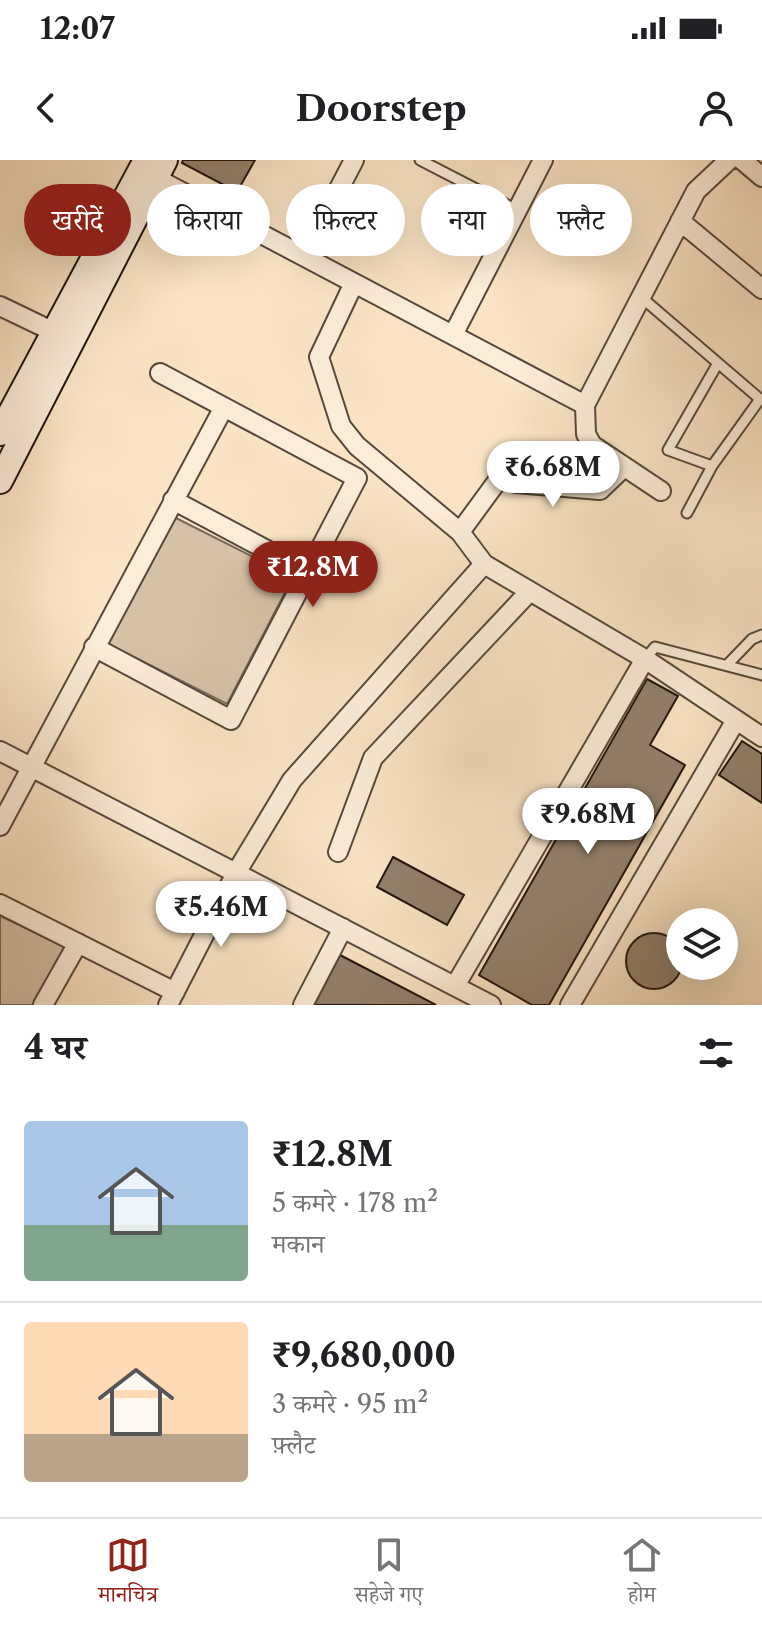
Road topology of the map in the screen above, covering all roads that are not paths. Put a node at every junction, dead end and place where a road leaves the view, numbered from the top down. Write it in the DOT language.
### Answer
graph roads {
  1 [pos="354,160"];
  2 [pos="420,160"];
  3 [pos="543,160"];
  4 [pos="729,160"];
  5 [pos="742,160"];
  6 [pos="152,167"];
  7 [pos="762,177"];
  8 [pos="342,184"];
  9 [pos="517,210"];
  10 [pos="680,221"];
  11 [pos="286,245"];
  12 [pos="304,256"];
  13 [pos="354,283"];
  14 [pos="762,289"];
  15 [pos="641,297"];
  16 [pos="0,306"];
  17 [pos="54,332"];
  18 [pos="453,335"];
  19 [pos="718,363"];
  20 [pos="160,373"];
  21 [pos="585,405"];
  22 [pos="224,407"];
  23 [pos="0,433"];
  24 [pos="712,466"];
  25 [pos="624,467"];
  26 [pos="2,471"];
  27 [pos="661,491"];
  28 [pos="173,500"];
  29 [pos="687,513"];
  30 [pos="460,532"];
  31 [pos="484,564"];
  32 [pos="308,572"];
  33 [pos="530,591"];
  34 [pos="762,635"];
  35 [pos="94,647"];
  36 [pos="645,659"];
  37 [pos="727,665"];
  38 [pos="762,675"];
  39 [pos="736,720"];
  40 [pos="762,737"];
  41 [pos="0,751"];
  42 [pos="30,767"];
  43 [pos="0,826"];
  44 [pos="338,852"];
  45 [pos="236,873"];
  46 [pos="0,904"];
  47 [pos="343,928"];
  48 [pos="78,943"];
  49 [pos="455,986"];
  50 [pos="172,998"];
  51 [pos="43,1005"];
  52 [pos="303,1005"];
  53 [pos="491,1005"];
  54 [pos="570,1005"];
  1 -- 8 [label="street"];
  2 -- 9 [label="lane"];
  3 -- 9 [label="street"];
  4 -- 10 [label="street"];
  5 -- 7 [label="street"];
  6 -- 11 [label="street"];
  6 -- 17 [label="main road"];
  6 -- 26 [label="main road"];
  9 -- 18 [label="street"];
  10 -- 14 [label="street"];
  10 -- 15 [label="street"];
  12 -- 13 [label="street"];
  13 -- 18 [label="street"];
  13 -- 30 [label="street"];
  15 -- 19 [label="lane"];
  15 -- 21 [label="street"];
  16 -- 17 [label="street"];
  17 -- 23 [label="main road"];
  18 -- 21 [label="street"];
  19 -- 24 [label="lane"];
  19 -- 24 [label="lane"];
  20 -- 22 [label="street"];
  21 -- 25 [label="street"];
  22 -- 28 [label="street"];
  22 -- 32 [label="street"];
  24 -- 29 [label="lane"];
  25 -- 27 [label="street"];
  25 -- 30 [label="street"];
  28 -- 32 [label="street"];
  28 -- 35 [label="street"];
  30 -- 31 [label="street"];
  31 -- 33 [label="street"];
  31 -- 45 [label="street"];
  32 -- 35 [label="street"];
  33 -- 36 [label="street"];
  33 -- 44 [label="street"];
  34 -- 37 [label="lane"];
  35 -- 42 [label="street"];
  36 -- 37 [label="lane"];
  36 -- 39 [label="street"];
  36 -- 49 [label="street"];
  37 -- 38 [label="lane"];
  39 -- 40 [label="street"];
  39 -- 54 [label="street"];
  41 -- 42 [label="street"];
  42 -- 43 [label="street"];
  42 -- 45 [label="street"];
  45 -- 47 [label="street"];
  45 -- 50 [label="street"];
  46 -- 48 [label="street"];
  47 -- 49 [label="street"];
  47 -- 52 [label="street"];
  48 -- 50 [label="street"];
  48 -- 51 [label="street"];
  49 -- 53 [label="street"];
}
